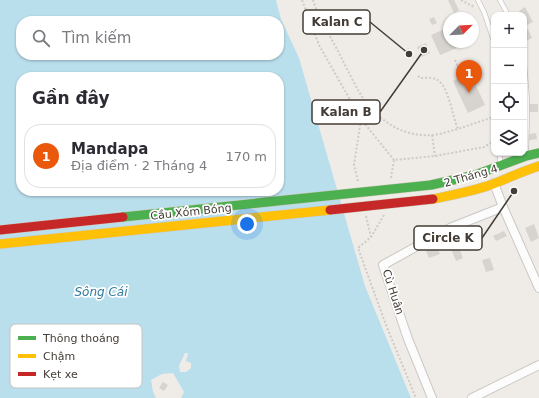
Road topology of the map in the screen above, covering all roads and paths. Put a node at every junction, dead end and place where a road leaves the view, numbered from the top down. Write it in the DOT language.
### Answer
graph roads {
  1 [pos="302,0"];
  2 [pos="313,0"];
  3 [pos="478,0"];
  4 [pos="500,0"];
  5 [pos="506,12"];
  6 [pos="491,32"];
  7 [pos="455,60"];
  8 [pos="418,76"];
  9 [pos="462,77"];
  10 [pos="526,84"];
  11 [pos="491,118"];
  12 [pos="362,119"];
  13 [pos="527,120"];
  14 [pos="458,129"];
  15 [pos="432,135"];
  16 [pos="491,143"];
  17 [pos="539,153"];
  18 [pos="500,156"];
  19 [pos="526,156"];
  20 [pos="527,156"];
  21 [pos="394,160"];
  22 [pos="500,166"];
  23 [pos="539,166"];
  24 [pos="494,183"];
  25 [pos="431,185"];
  26 [pos="359,186"];
  27 [pos="432,199"];
  28 [pos="503,207"];
  29 [pos="366,215"];
  30 [pos="0,230"];
  31 [pos="0,244"];
  32 [pos="539,288"];
  33 [pos="539,365"];
  34 [pos="416,398"];
  35 [pos="432,398"];
  36 [pos="472,398"];
  1 -- 12 [label="path"];
  2 -- 15 [label="path"];
  3 -- 6 [label="lane"];
  4 -- 5 [label="lane"];
  7 -- 9 [label="path"];
  8 -- 14 [label="path"];
  10 -- 13 [label="lane"];
  11 -- 14 [label="path"];
  12 -- 21 [label="path"];
  12 -- 26 [label="path"];
  14 -- 15 [label="path"];
  15 -- 16 [label="path"];
  17 -- 20 [label="main road, 2 Tháng 4"];
  18 -- 22 [label="lane"];
  19 -- 22 [label="main road, 2 Tháng 4"];
  22 -- 25 [label="main road, 2 Tháng 4"];
  23 -- 24 [label="main road, 2 Tháng 4"];
  24 -- 27 [label="main road, 2 Tháng 4"];
  24 -- 28 [label="street"];
  25 -- 30 [label="main road, Cầu Xóm Bóng, bridge"];
  27 -- 31 [label="main road, Cầu Xóm Bóng, bridge"];
  28 -- 32 [label="street"];
  28 -- 35 [label="street, Cù Huân"];
  29 -- 34 [label="path"];
  33 -- 36 [label="street"];
}
